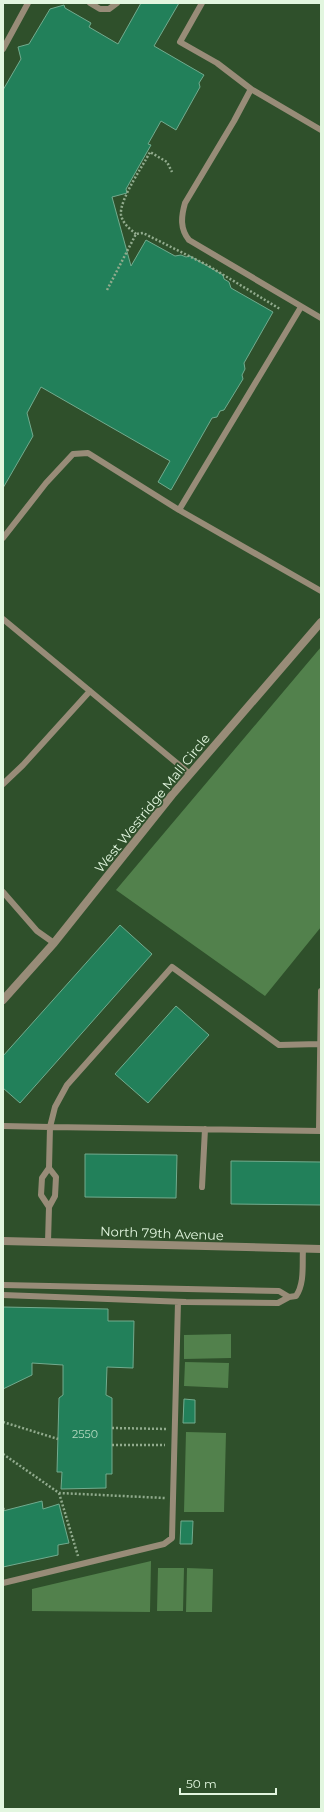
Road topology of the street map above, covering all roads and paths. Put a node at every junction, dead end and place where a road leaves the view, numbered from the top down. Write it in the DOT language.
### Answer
graph roads {
  1 [pos="28,3"];
  2 [pos="90,3"];
  3 [pos="117,3"];
  4 [pos="202,3"];
  5 [pos="3,49"];
  6 [pos="251,89"];
  7 [pos="321,130"];
  8 [pos="172,172"];
  9 [pos="136,234"];
  10 [pos="107,290"];
  11 [pos="301,307"];
  12 [pos="280,309"];
  13 [pos="321,318"];
  14 [pos="179,510"];
  15 [pos="3,538"];
  16 [pos="321,591"];
  17 [pos="3,619"];
  18 [pos="321,622"];
  19 [pos="90,690"];
  20 [pos="190,774"];
  21 [pos="3,784"];
  22 [pos="3,892"];
  23 [pos="54,943"];
  24 [pos="321,991"];
  25 [pos="3,1000"];
  26 [pos="319,1044"];
  27 [pos="3,1126"];
  28 [pos="50,1127"];
  29 [pos="205,1129"];
  30 [pos="320,1130"];
  31 [pos="49,1168"];
  32 [pos="202,1187"];
  33 [pos="49,1207"];
  34 [pos="3,1241"];
  35 [pos="48,1242"];
  36 [pos="303,1249"];
  37 [pos="321,1249"];
  38 [pos="3,1285"];
  39 [pos="3,1295"];
  40 [pos="289,1297"];
  41 [pos="178,1302"];
  42 [pos="3,1422"];
  43 [pos="112,1428"];
  44 [pos="175,1430"];
  45 [pos="58,1439"];
  46 [pos="112,1445"];
  47 [pos="175,1445"];
  48 [pos="3,1454"];
  49 [pos="59,1493"];
  50 [pos="173,1499"];
  51 [pos="80,1565"];
  52 [pos="3,1583"];
  1 -- 5 [label="lane"];
  2 -- 3 [label="lane"];
  4 -- 6 [label="lane"];
  6 -- 7 [label="lane"];
  6 -- 11 [label="lane"];
  8 -- 9 [label="path"];
  9 -- 10 [label="path"];
  9 -- 12 [label="path"];
  11 -- 13 [label="lane"];
  11 -- 14 [label="lane"];
  14 -- 15 [label="lane"];
  14 -- 16 [label="lane"];
  17 -- 19 [label="lane"];
  18 -- 20 [label="street, West Westridge Mall Circle"];
  19 -- 20 [label="lane"];
  19 -- 21 [label="lane"];
  20 -- 23 [label="street, West Westridge Mall Circle"];
  22 -- 23 [label="lane"];
  23 -- 25 [label="street, West Westridge Mall Circle"];
  24 -- 26 [label="lane"];
  26 -- 28 [label="lane"];
  26 -- 30 [label="lane"];
  27 -- 28 [label="lane"];
  28 -- 29 [label="lane"];
  28 -- 31 [label="lane"];
  29 -- 30 [label="lane"];
  29 -- 32 [label="lane"];
  31 -- 33 [label="lane"];
  31 -- 33 [label="lane"];
  33 -- 35 [label="lane"];
  34 -- 35 [label="street, North 79th Avenue"];
  35 -- 36 [label="street, North 79th Avenue"];
  36 -- 37 [label="street, North 79th Avenue"];
  36 -- 40 [label="lane"];
  38 -- 40 [label="lane"];
  39 -- 41 [label="lane"];
  40 -- 41 [label="lane"];
  41 -- 44 [label="lane"];
  42 -- 45 [label="path"];
  43 -- 44 [label="path"];
  44 -- 47 [label="lane"];
  46 -- 47 [label="path"];
  47 -- 50 [label="lane"];
  48 -- 49 [label="path"];
  49 -- 50 [label="path"];
  49 -- 51 [label="path"];
  50 -- 51 [label="lane"];
  51 -- 52 [label="lane"];
}
